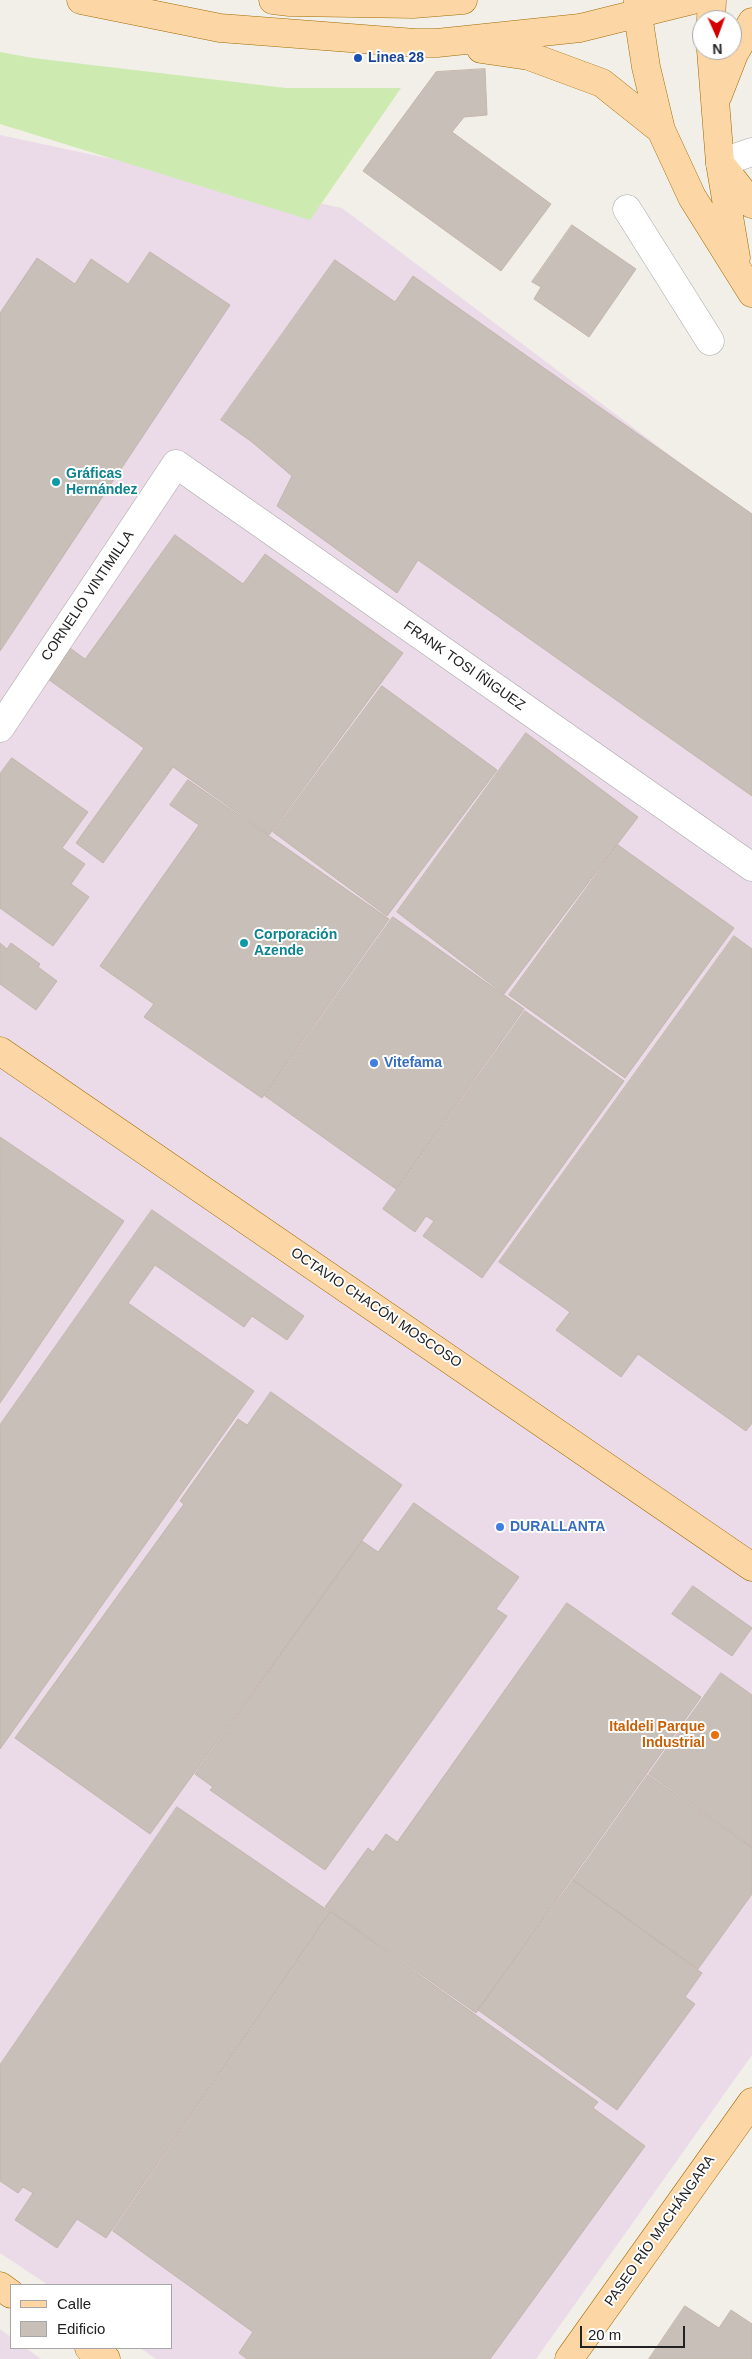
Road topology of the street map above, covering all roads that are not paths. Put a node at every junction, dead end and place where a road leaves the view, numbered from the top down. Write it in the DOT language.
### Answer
graph roads {
  1 [pos="81,0"];
  2 [pos="273,0"];
  3 [pos="463,0"];
  4 [pos="693,0"];
  5 [pos="638,7"];
  6 [pos="752,22"];
  7 [pos="437,43"];
  8 [pos="712,60"];
  9 [pos="715,104"];
  10 [pos="661,130"];
  11 [pos="752,152"];
  12 [pos="720,163"];
  13 [pos="752,204"];
  14 [pos="628,209"];
  15 [pos="745,274"];
  16 [pos="752,293"];
  17 [pos="710,341"];
  18 [pos="176,464"];
  19 [pos="0,728"];
  20 [pos="748,858"];
  21 [pos="0,1051"];
  22 [pos="752,1567"];
  23 [pos="752,2102"];
  24 [pos="91,2349"];
  25 [pos="106,2359"];
  26 [pos="569,2359"];
  1 -- 7 [label="main road"];
  2 -- 3 [label="main road"];
  4 -- 5 [label="main road"];
  5 -- 7 [label="main road"];
  5 -- 10 [label="main road"];
  6 -- 9 [label="main road"];
  7 -- 10 [label="main road"];
  8 -- 9 [label="main road"];
  9 -- 12 [label="main road"];
  10 -- 15 [label="main road"];
  11 -- 12 [label="street"];
  12 -- 13 [label="main road"];
  12 -- 15 [label="main road"];
  14 -- 17 [label="street"];
  15 -- 16 [label="main road"];
  18 -- 19 [label="street, CORNELIO VINTIMILLA"];
  18 -- 20 [label="street, FRANK TOSI ÍÑIGUEZ"];
  21 -- 22 [label="main road, OCTAVIO CHACÓN MOSCOSO"];
  23 -- 26 [label="main road, PASEO RÍO MACHÁNGARA"];
  24 -- 25 [label="main road"];
}
